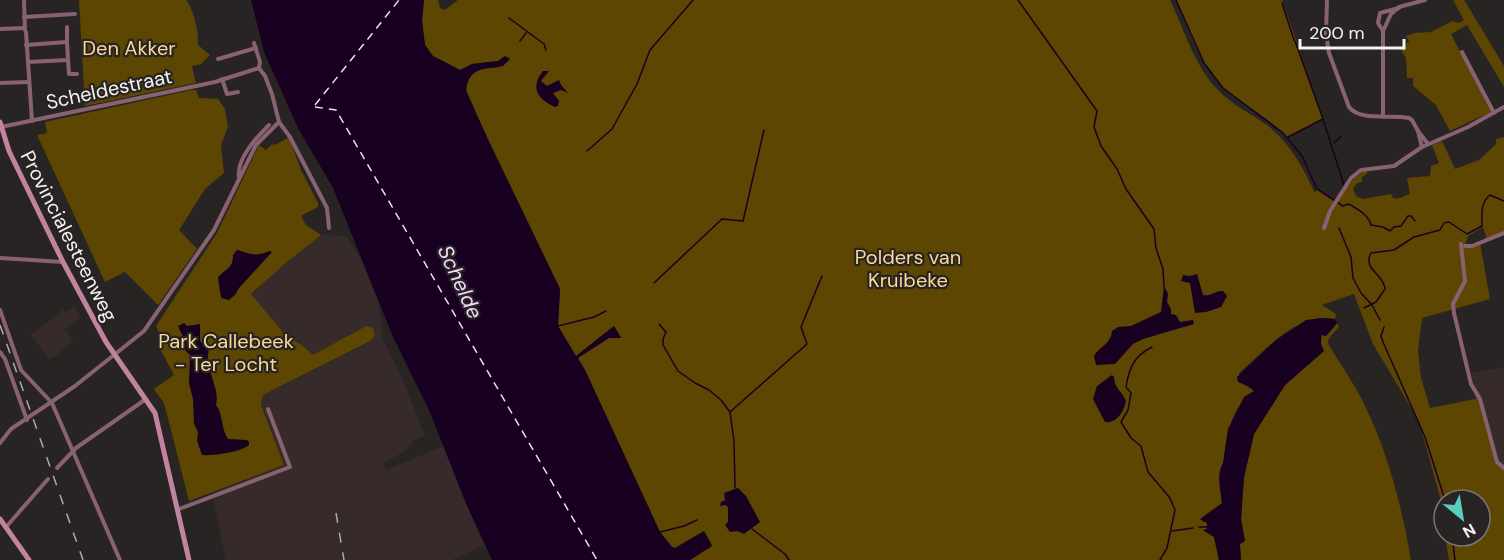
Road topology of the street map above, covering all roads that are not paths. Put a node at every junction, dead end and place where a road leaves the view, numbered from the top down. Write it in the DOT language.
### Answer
graph roads {
  1 [pos="24,0"];
  2 [pos="1327,0"];
  3 [pos="1421,0"];
  4 [pos="1400,8"];
  5 [pos="75,14"];
  6 [pos="24,16"];
  7 [pos="67,27"];
  8 [pos="0,29"];
  9 [pos="25,30"];
  10 [pos="1383,30"];
  11 [pos="67,42"];
  12 [pos="26,45"];
  13 [pos="1462,52"];
  14 [pos="218,59"];
  15 [pos="68,60"];
  16 [pos="28,62"];
  17 [pos="259,68"];
  18 [pos="77,74"];
  19 [pos="222,79"];
  20 [pos="29,82"];
  21 [pos="0,83"];
  22 [pos="238,92"];
  23 [pos="1504,107"];
  24 [pos="1494,113"];
  25 [pos="1383,116"];
  26 [pos="32,121"];
  27 [pos="279,122"];
  28 [pos="1,124"];
  29 [pos="269,125"];
  30 [pos="1418,131"];
  31 [pos="1428,144"];
  32 [pos="1422,147"];
  33 [pos="239,179"];
  34 [pos="329,228"];
  35 [pos="1324,228"];
  36 [pos="1504,233"];
  37 [pos="0,258"];
  38 [pos="63,262"];
  39 [pos="0,310"];
  40 [pos="0,352"];
  41 [pos="115,355"];
  42 [pos="146,399"];
  43 [pos="52,403"];
  44 [pos="268,409"];
  45 [pos="27,420"];
  46 [pos="0,443"];
  47 [pos="72,451"];
  48 [pos="57,468"];
  49 [pos="1504,468"];
  50 [pos="48,479"];
  51 [pos="178,509"];
  52 [pos="0,519"];
  53 [pos="6,527"];
  54 [pos="29,560"];
  55 [pos="120,560"];
  56 [pos="189,560"];
  1 -- 6 [label="street"];
  2 -- 25 [label="street"];
  3 -- 4 [label="street"];
  4 -- 10 [label="street"];
  4 -- 10 [label="street"];
  5 -- 6 [label="street"];
  6 -- 9 [label="street"];
  7 -- 11 [label="street"];
  8 -- 9 [label="street"];
  9 -- 12 [label="street"];
  10 -- 25 [label="street"];
  11 -- 12 [label="street"];
  11 -- 15 [label="street"];
  12 -- 16 [label="street"];
  13 -- 24 [label="street"];
  14 -- 17 [label="street"];
  15 -- 16 [label="street"];
  15 -- 18 [label="street"];
  16 -- 20 [label="street"];
  17 -- 19 [label="street, Scheldestraat"];
  17 -- 27 [label="street"];
  19 -- 22 [label="street"];
  19 -- 26 [label="street, Scheldestraat"];
  20 -- 21 [label="street"];
  20 -- 26 [label="street"];
  23 -- 24 [label="street"];
  24 -- 31 [label="street"];
  25 -- 30 [label="street"];
  26 -- 28 [label="street, Scheldestraat"];
  27 -- 33 [label="street"];
  27 -- 34 [label="street"];
  28 -- 38 [label="main road, Provincialesteenweg"];
  29 -- 33 [label="street"];
  30 -- 31 [label="street"];
  30 -- 32 [label="street"];
  31 -- 32 [label="street"];
  32 -- 35 [label="street"];
  33 -- 41 [label="street"];
  36 -- 49 [label="street"];
  37 -- 38 [label="street"];
  38 -- 41 [label="main road, Provincialesteenweg"];
  39 -- 43 [label="street"];
  40 -- 45 [label="street"];
  41 -- 42 [label="main road, Provincialesteenweg"];
  41 -- 43 [label="street"];
  42 -- 47 [label="street"];
  42 -- 51 [label="main road, Provincialesteenweg"];
  43 -- 45 [label="street"];
  43 -- 47 [label="street"];
  44 -- 51 [label="street"];
  45 -- 46 [label="street"];
  47 -- 48 [label="street"];
  47 -- 55 [label="street"];
  50 -- 53 [label="street"];
  51 -- 56 [label="main road, Provincialesteenweg"];
  52 -- 53 [label="main road"];
  53 -- 54 [label="main road"];
}
